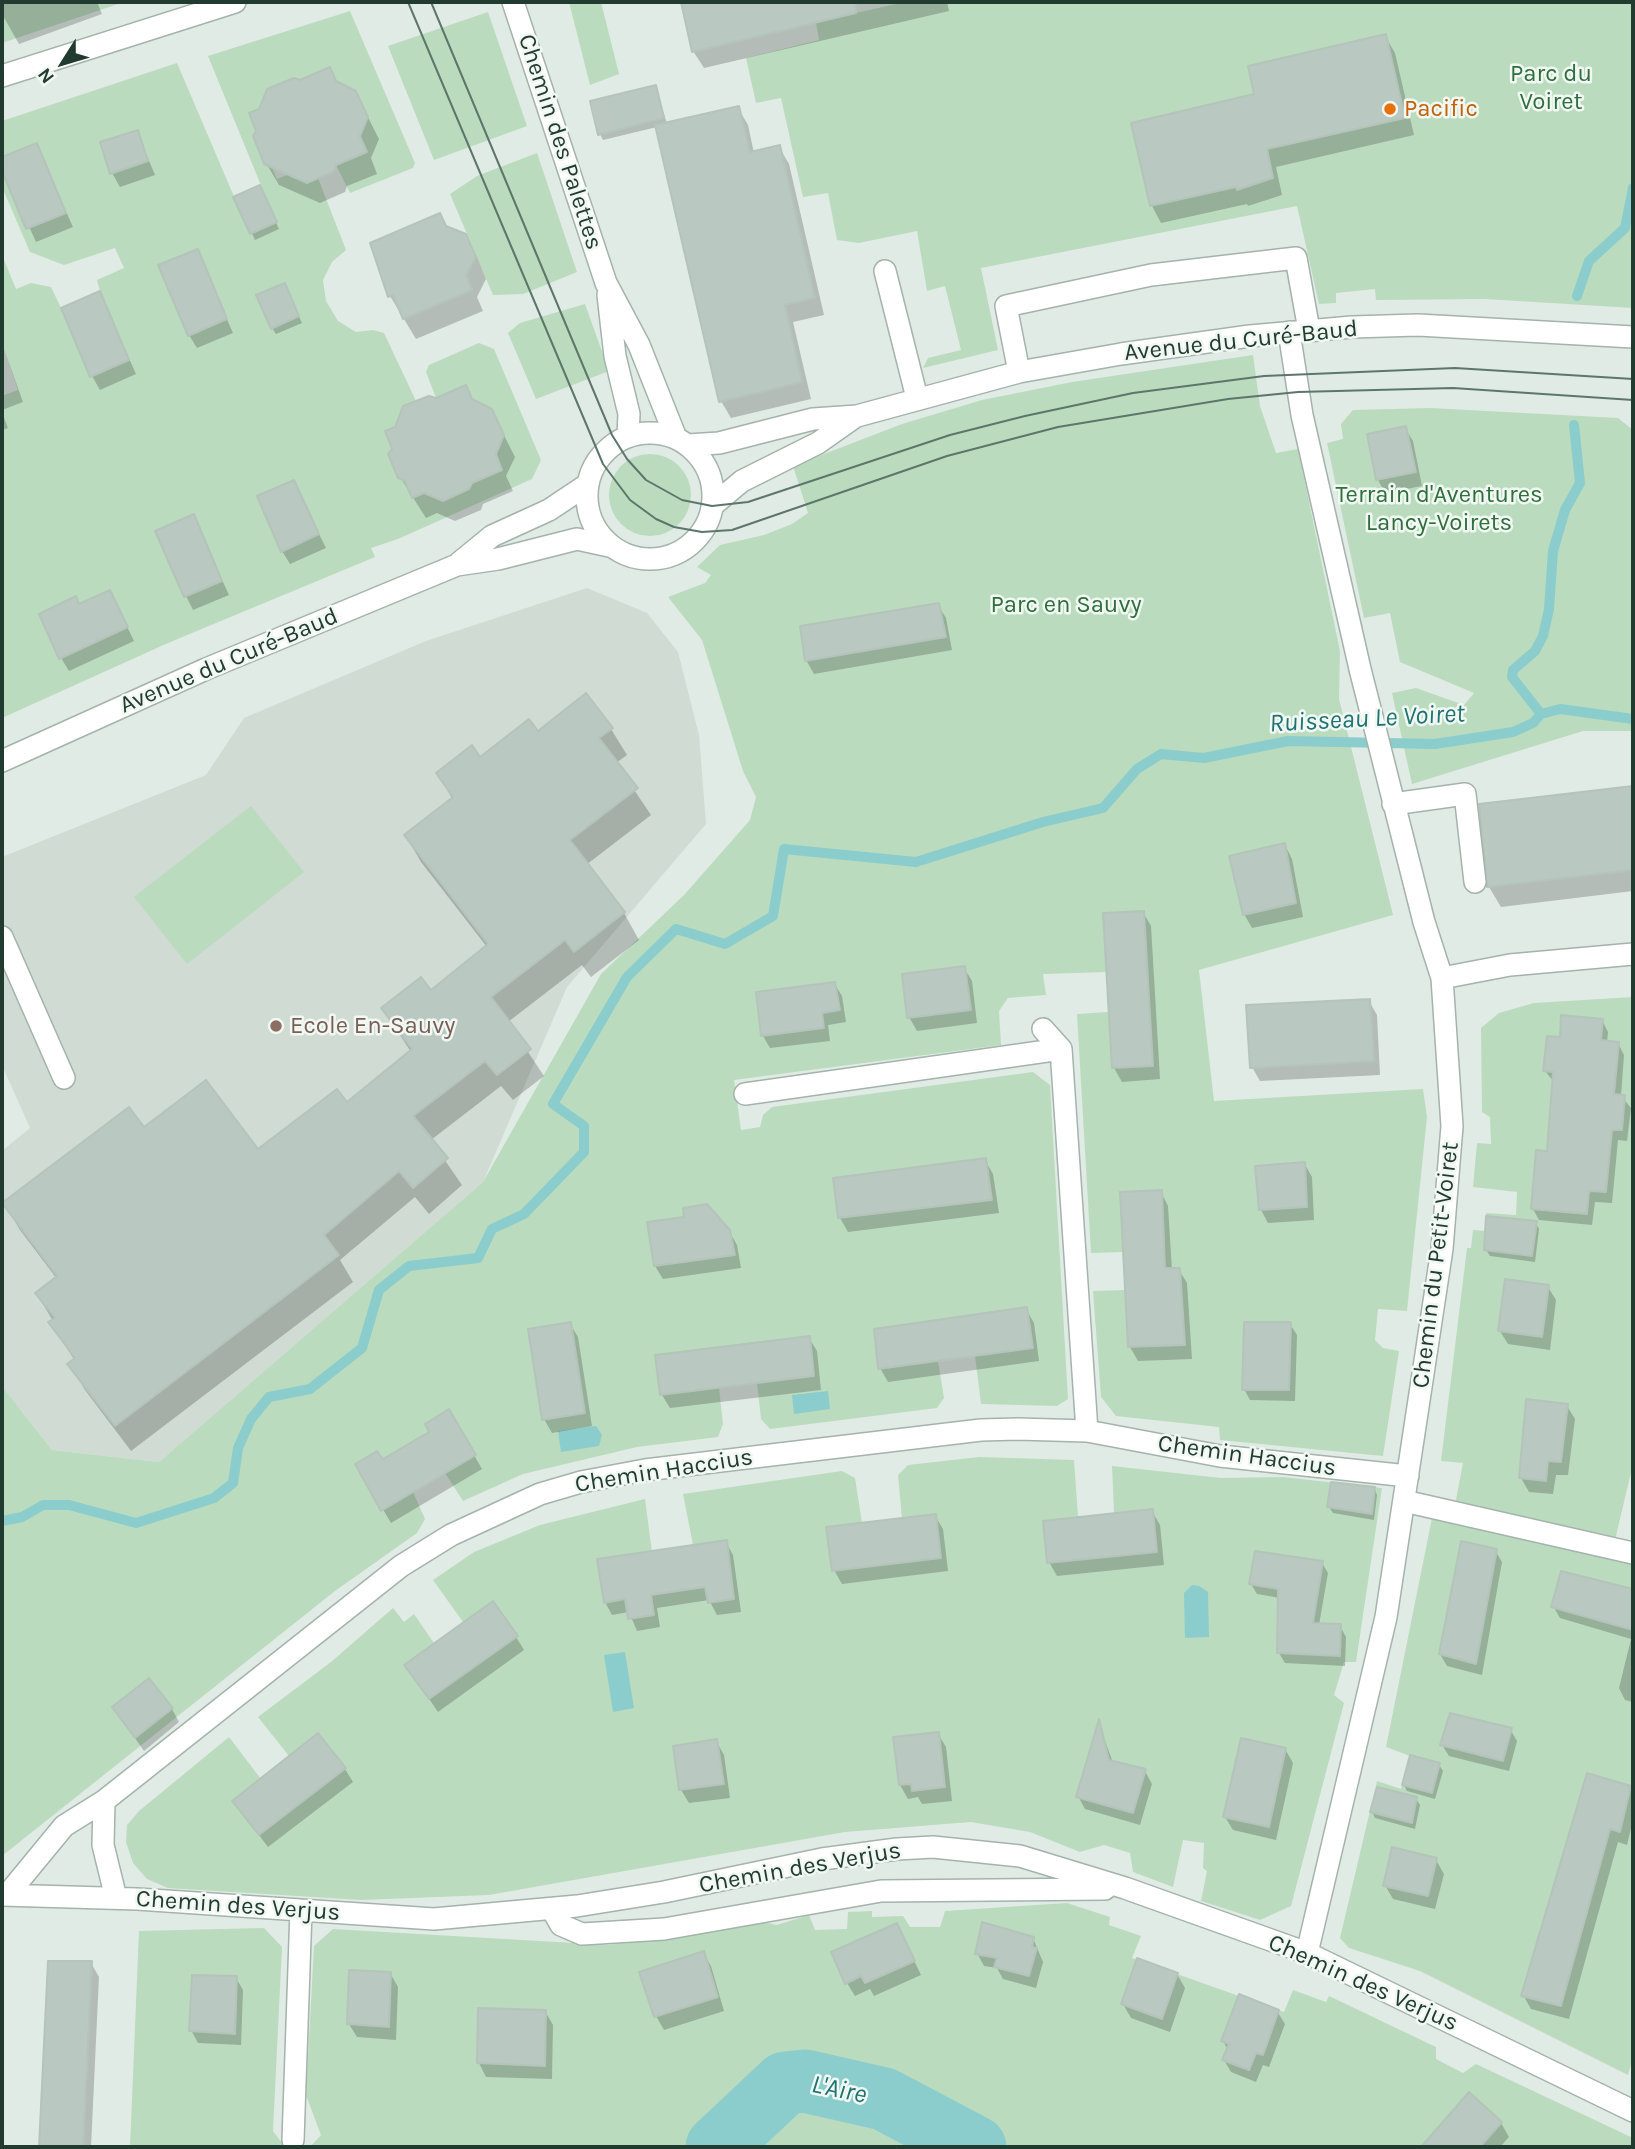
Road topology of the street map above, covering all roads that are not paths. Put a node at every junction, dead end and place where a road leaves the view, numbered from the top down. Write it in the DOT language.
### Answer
graph roads {
  1 [pos="235,2"];
  2 [pos="513,2"];
  3 [pos="2,76"];
  4 [pos="885,271"];
  5 [pos="606,283"];
  6 [pos="1299,331"];
  7 [pos="1633,337"];
  8 [pos="1019,372"];
  9 [pos="917,398"];
  10 [pos="857,416"];
  11 [pos="628,436"];
  12 [pos="682,442"];
  13 [pos="588,484"];
  14 [pos="712,506"];
  15 [pos="609,546"];
  16 [pos="457,565"];
  17 [pos="2,761"];
  18 [pos="1391,795"];
  19 [pos="1475,882"];
  20 [pos="2,937"];
  21 [pos="1633,954"];
  22 [pos="1442,978"];
  23 [pos="1043,1029"];
  24 [pos="1061,1049"];
  25 [pos="64,1078"];
  26 [pos="745,1094"];
  27 [pos="1087,1431"];
  28 [pos="1408,1476"];
  29 [pos="1404,1501"];
  30 [pos="1632,1548"];
  31 [pos="104,1801"];
  32 [pos="1125,1888"];
  33 [pos="5,1894"];
  34 [pos="116,1898"];
  35 [pos="552,1909"];
  36 [pos="301,1910"];
  37 [pos="1307,1953"];
  38 [pos="1633,2111"];
  39 [pos="293,2140"];
  1 -- 3 [label="street"];
  2 -- 5 [label="street, Chemin des Palettes"];
  4 -- 9 [label="street"];
  5 -- 11 [label="street, Chemin des Palettes"];
  5 -- 12 [label="street, Chemin des Palettes"];
  6 -- 7 [label="street, Avenue du Curé-Baud"];
  6 -- 8 [label="street, Avenue du Curé-Baud"];
  6 -- 8 [label="street, Chemin du Petit-Voiret"];
  6 -- 18 [label="street, Chemin du Petit-Voiret"];
  8 -- 9 [label="street, Avenue du Curé-Baud"];
  9 -- 10 [label="street, Avenue du Curé-Baud"];
  10 -- 12 [label="street, Avenue du Curé-Baud"];
  10 -- 14 [label="street, Avenue du Curé-Baud"];
  11 -- 12 [label="street"];
  11 -- 13 [label="street"];
  12 -- 14 [label="street"];
  13 -- 15 [label="street"];
  13 -- 16 [label="street, Avenue du Curé-Baud"];
  14 -- 15 [label="street"];
  15 -- 16 [label="street, Avenue du Curé-Baud"];
  16 -- 17 [label="street, Avenue du Curé-Baud"];
  18 -- 19 [label="street"];
  18 -- 22 [label="street, Chemin du Petit-Voiret"];
  20 -- 25 [label="street"];
  21 -- 22 [label="street"];
  22 -- 28 [label="street, Chemin du Petit-Voiret"];
  23 -- 24 [label="street"];
  24 -- 26 [label="street"];
  24 -- 27 [label="street"];
  27 -- 28 [label="street, Chemin Haccius"];
  27 -- 31 [label="street, Chemin Haccius"];
  28 -- 29 [label="street, Chemin du Petit-Voiret"];
  29 -- 30 [label="street"];
  29 -- 37 [label="street, Chemin du Petit-Voiret"];
  31 -- 33 [label="street, Chemin Haccius"];
  31 -- 34 [label="street"];
  32 -- 35 [label="street, Chemin des Verjus"];
  32 -- 35 [label="street"];
  32 -- 37 [label="street, Chemin des Verjus"];
  33 -- 34 [label="street, Chemin des Verjus"];
  34 -- 36 [label="street, Chemin des Verjus"];
  35 -- 36 [label="street, Chemin des Verjus"];
  36 -- 39 [label="street"];
  37 -- 38 [label="street, Chemin des Verjus"];
}
